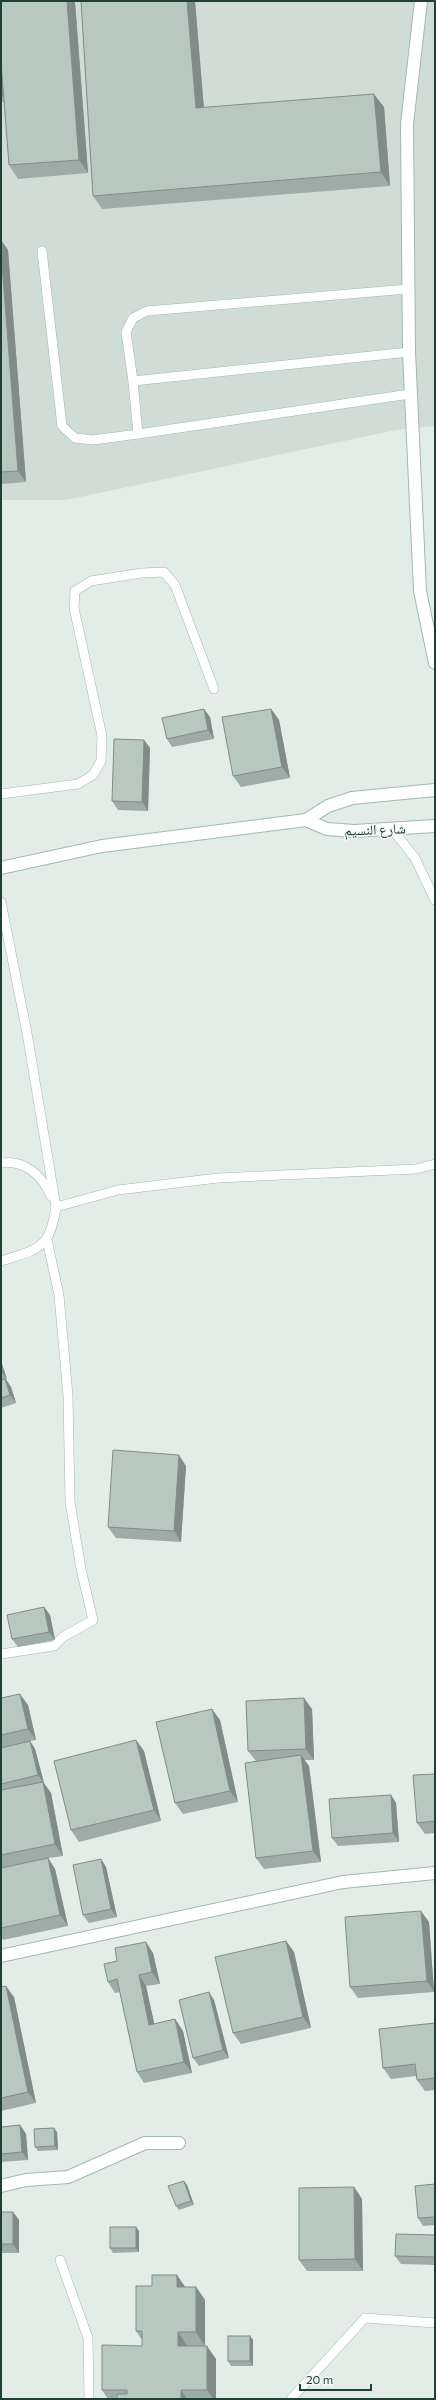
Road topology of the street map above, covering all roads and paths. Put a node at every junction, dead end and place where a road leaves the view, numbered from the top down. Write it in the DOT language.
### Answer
graph roads {
  1 [pos="422,1"];
  2 [pos="42,251"];
  3 [pos="408,290"];
  4 [pos="409,352"];
  5 [pos="133,381"];
  6 [pos="410,394"];
  7 [pos="138,434"];
  8 [pos="435,663"];
  9 [pos="214,688"];
  10 [pos="435,790"];
  11 [pos="1,794"];
  12 [pos="306,820"];
  13 [pos="435,826"];
  14 [pos="392,829"];
  15 [pos="1,868"];
  16 [pos="435,900"];
  17 [pos="1,902"];
  18 [pos="1,1163"];
  19 [pos="435,1164"];
  20 [pos="56,1207"];
  21 [pos="47,1240"];
  22 [pos="1,1261"];
  23 [pos="1,1654"];
  24 [pos="435,1873"];
  25 [pos="1,1956"];
  26 [pos="179,2143"];
  27 [pos="1,2186"];
  28 [pos="60,2260"];
  29 [pos="435,2323"];
  30 [pos="89,2399"];
  31 [pos="291,2399"];
  1 -- 3 [label="street"];
  2 -- 7 [label="lane"];
  3 -- 4 [label="street"];
  3 -- 5 [label="lane"];
  4 -- 5 [label="lane"];
  4 -- 6 [label="street"];
  5 -- 7 [label="lane"];
  6 -- 7 [label="lane"];
  6 -- 8 [label="street"];
  9 -- 11 [label="lane"];
  10 -- 12 [label="street, شارع النسيم"];
  12 -- 14 [label="street, شارع النسيم"];
  12 -- 15 [label="street"];
  13 -- 14 [label="street, شارع النسيم"];
  14 -- 16 [label="lane"];
  17 -- 20 [label="lane"];
  18 -- 20 [label="lane"];
  19 -- 20 [label="lane"];
  20 -- 21 [label="lane"];
  21 -- 22 [label="lane"];
  21 -- 23 [label="lane"];
  24 -- 25 [label="street"];
  26 -- 27 [label="street"];
  28 -- 30 [label="lane"];
  29 -- 31 [label="lane"];
}
